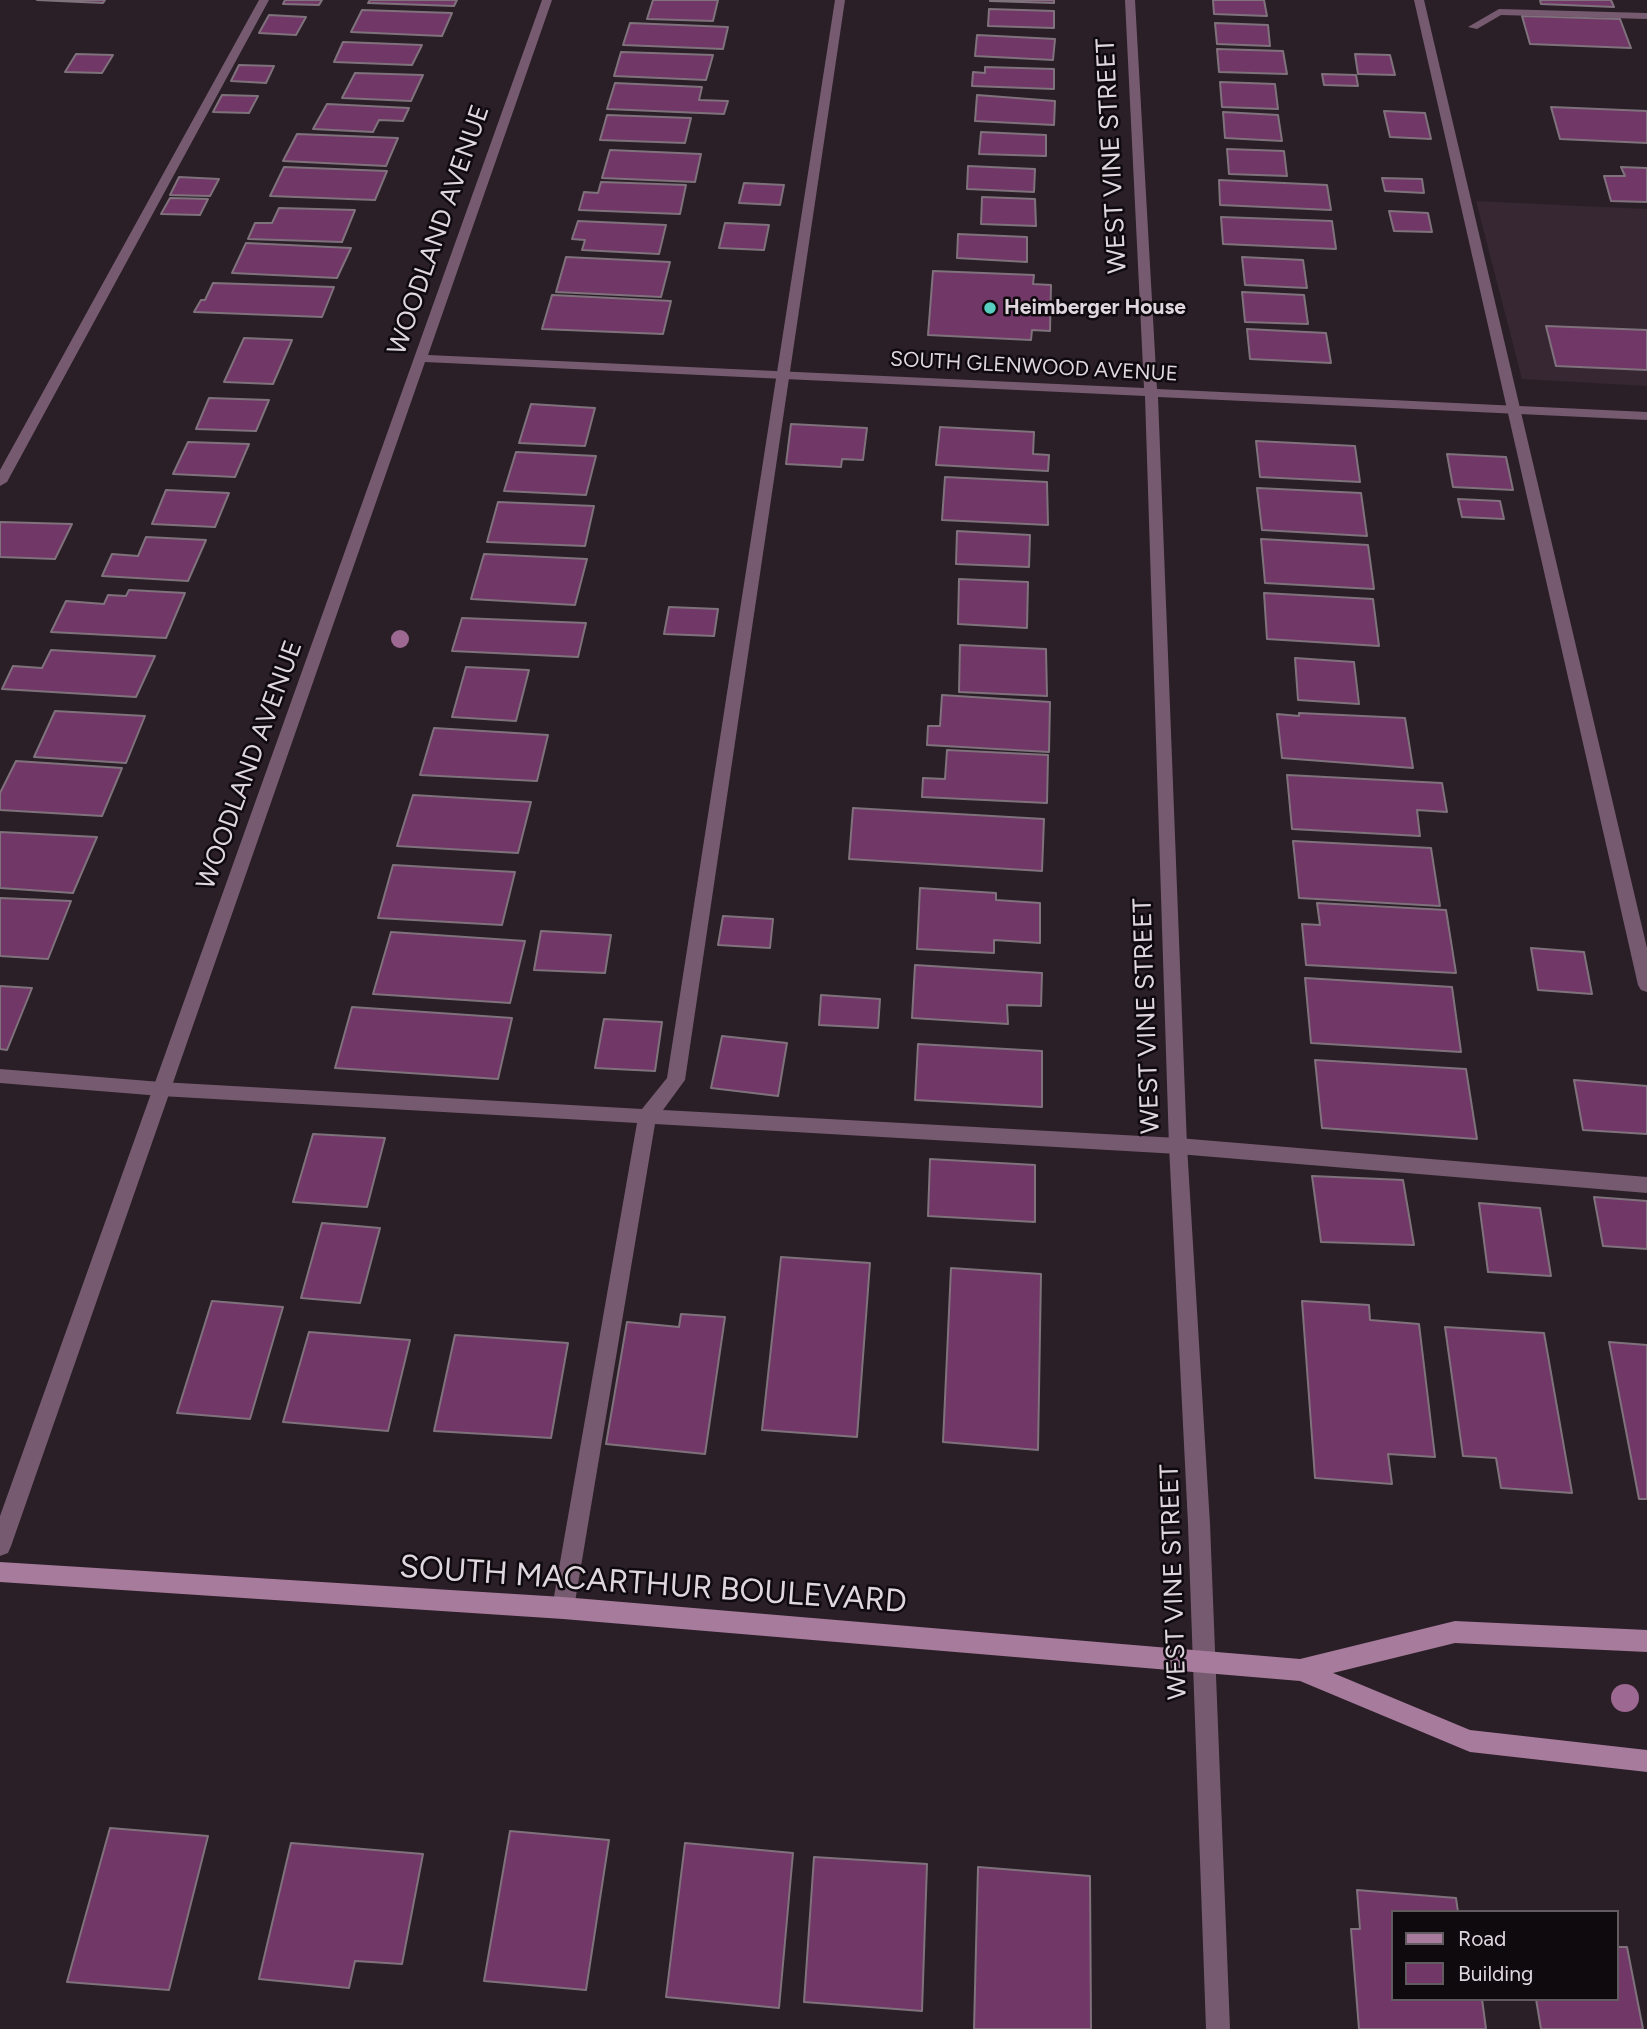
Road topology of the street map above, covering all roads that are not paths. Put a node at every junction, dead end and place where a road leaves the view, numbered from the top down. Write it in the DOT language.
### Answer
graph roads {
  1 [pos="264,0"];
  2 [pos="547,0"];
  3 [pos="840,0"];
  4 [pos="1130,0"];
  5 [pos="1419,0"];
  6 [pos="1647,16"];
  7 [pos="1473,27"];
  8 [pos="420,358"];
  9 [pos="785,376"];
  10 [pos="1152,393"];
  11 [pos="1516,410"];
  12 [pos="1647,416"];
  13 [pos="0,482"];
  14 [pos="1647,985"];
  15 [pos="0,1076"];
  16 [pos="160,1089"];
  17 [pos="647,1116"];
  18 [pos="1178,1146"];
  19 [pos="1647,1185"];
  20 [pos="0,1546"];
  21 [pos="0,1572"];
  22 [pos="563,1608"];
  23 [pos="1647,1641"];
  24 [pos="1205,1660"];
  25 [pos="1300,1670"];
  26 [pos="1647,1761"];
  27 [pos="1218,2029"];
  1 -- 13 [label="street"];
  2 -- 8 [label="street, WOODLAND AVENUE"];
  3 -- 9 [label="street"];
  4 -- 10 [label="street, WEST VINE STREET"];
  5 -- 11 [label="street"];
  6 -- 7 [label="street"];
  8 -- 9 [label="street, SOUTH GLENWOOD AVENUE"];
  8 -- 16 [label="street, WOODLAND AVENUE"];
  9 -- 10 [label="street, SOUTH GLENWOOD AVENUE"];
  9 -- 17 [label="street"];
  10 -- 11 [label="street, SOUTH GLENWOOD AVENUE"];
  10 -- 18 [label="street, WEST VINE STREET"];
  11 -- 12 [label="street, SOUTH GLENWOOD AVENUE"];
  11 -- 14 [label="street"];
  15 -- 16 [label="street"];
  16 -- 17 [label="street"];
  16 -- 20 [label="street, WOODLAND AVENUE"];
  17 -- 18 [label="street"];
  17 -- 22 [label="street"];
  18 -- 19 [label="street"];
  18 -- 24 [label="street, WEST VINE STREET"];
  21 -- 22 [label="main road, SOUTH MACARTHUR BOULEVARD"];
  22 -- 24 [label="main road, SOUTH MACARTHUR BOULEVARD"];
  23 -- 25 [label="main road, SOUTH MACARTHUR BOULEVARD"];
  24 -- 25 [label="main road, SOUTH MACARTHUR BOULEVARD"];
  24 -- 27 [label="street, WEST VINE STREET"];
  25 -- 26 [label="main road, SOUTH MACARTHUR BOULEVARD"];
}
